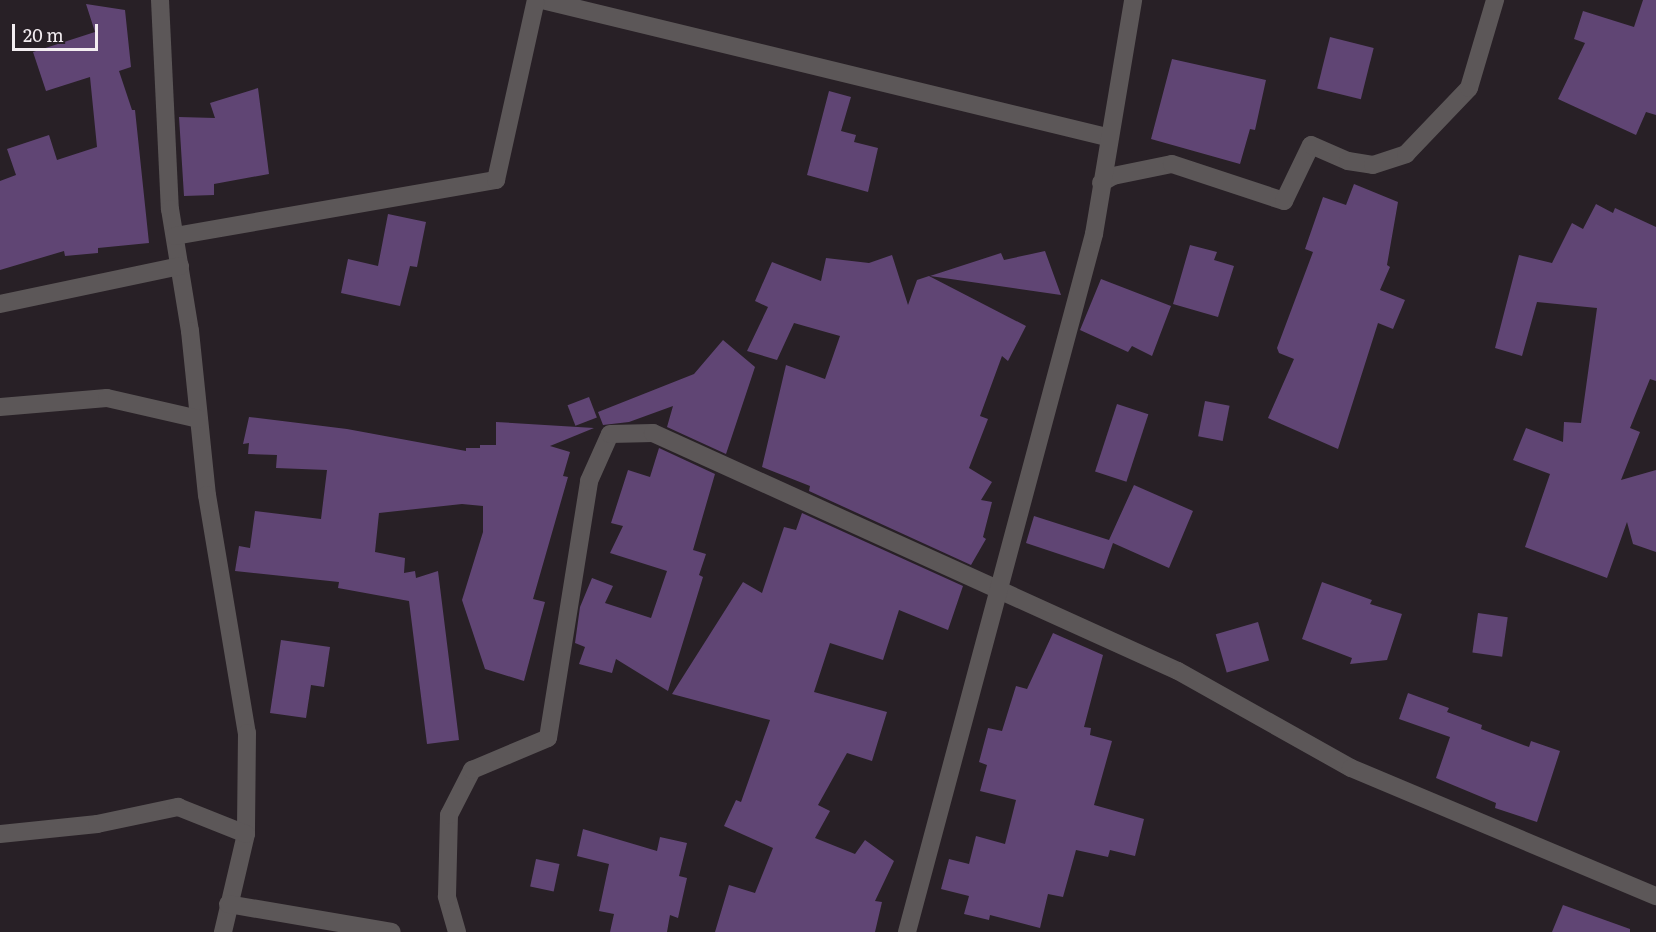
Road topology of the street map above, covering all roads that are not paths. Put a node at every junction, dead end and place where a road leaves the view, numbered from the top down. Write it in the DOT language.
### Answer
graph roads {
  1 [pos="160,0"];
  2 [pos="536,0"];
  3 [pos="542,0"];
  4 [pos="1133,0"];
  5 [pos="1495,0"];
  6 [pos="1107,137"];
  7 [pos="1101,183"];
  8 [pos="175,236"];
  9 [pos="180,266"];
  10 [pos="0,304"];
  11 [pos="0,407"];
  12 [pos="199,419"];
  13 [pos="1000,589"];
  14 [pos="0,834"];
  15 [pos="246,834"];
  16 [pos="1656,896"];
  17 [pos="228,904"];
  18 [pos="224,932"];
  19 [pos="392,932"];
  20 [pos="457,932"];
  21 [pos="907,932"];
  1 -- 8 [label="street"];
  2 -- 8 [label="street"];
  3 -- 6 [label="street"];
  4 -- 6 [label="street"];
  5 -- 7 [label="street"];
  6 -- 7 [label="street"];
  7 -- 13 [label="street"];
  8 -- 9 [label="street"];
  9 -- 10 [label="street"];
  9 -- 12 [label="street"];
  11 -- 12 [label="street"];
  12 -- 15 [label="street"];
  13 -- 16 [label="street"];
  13 -- 20 [label="street"];
  13 -- 21 [label="street"];
  14 -- 15 [label="street"];
  15 -- 17 [label="street"];
  17 -- 18 [label="street"];
  17 -- 19 [label="street"];
}
